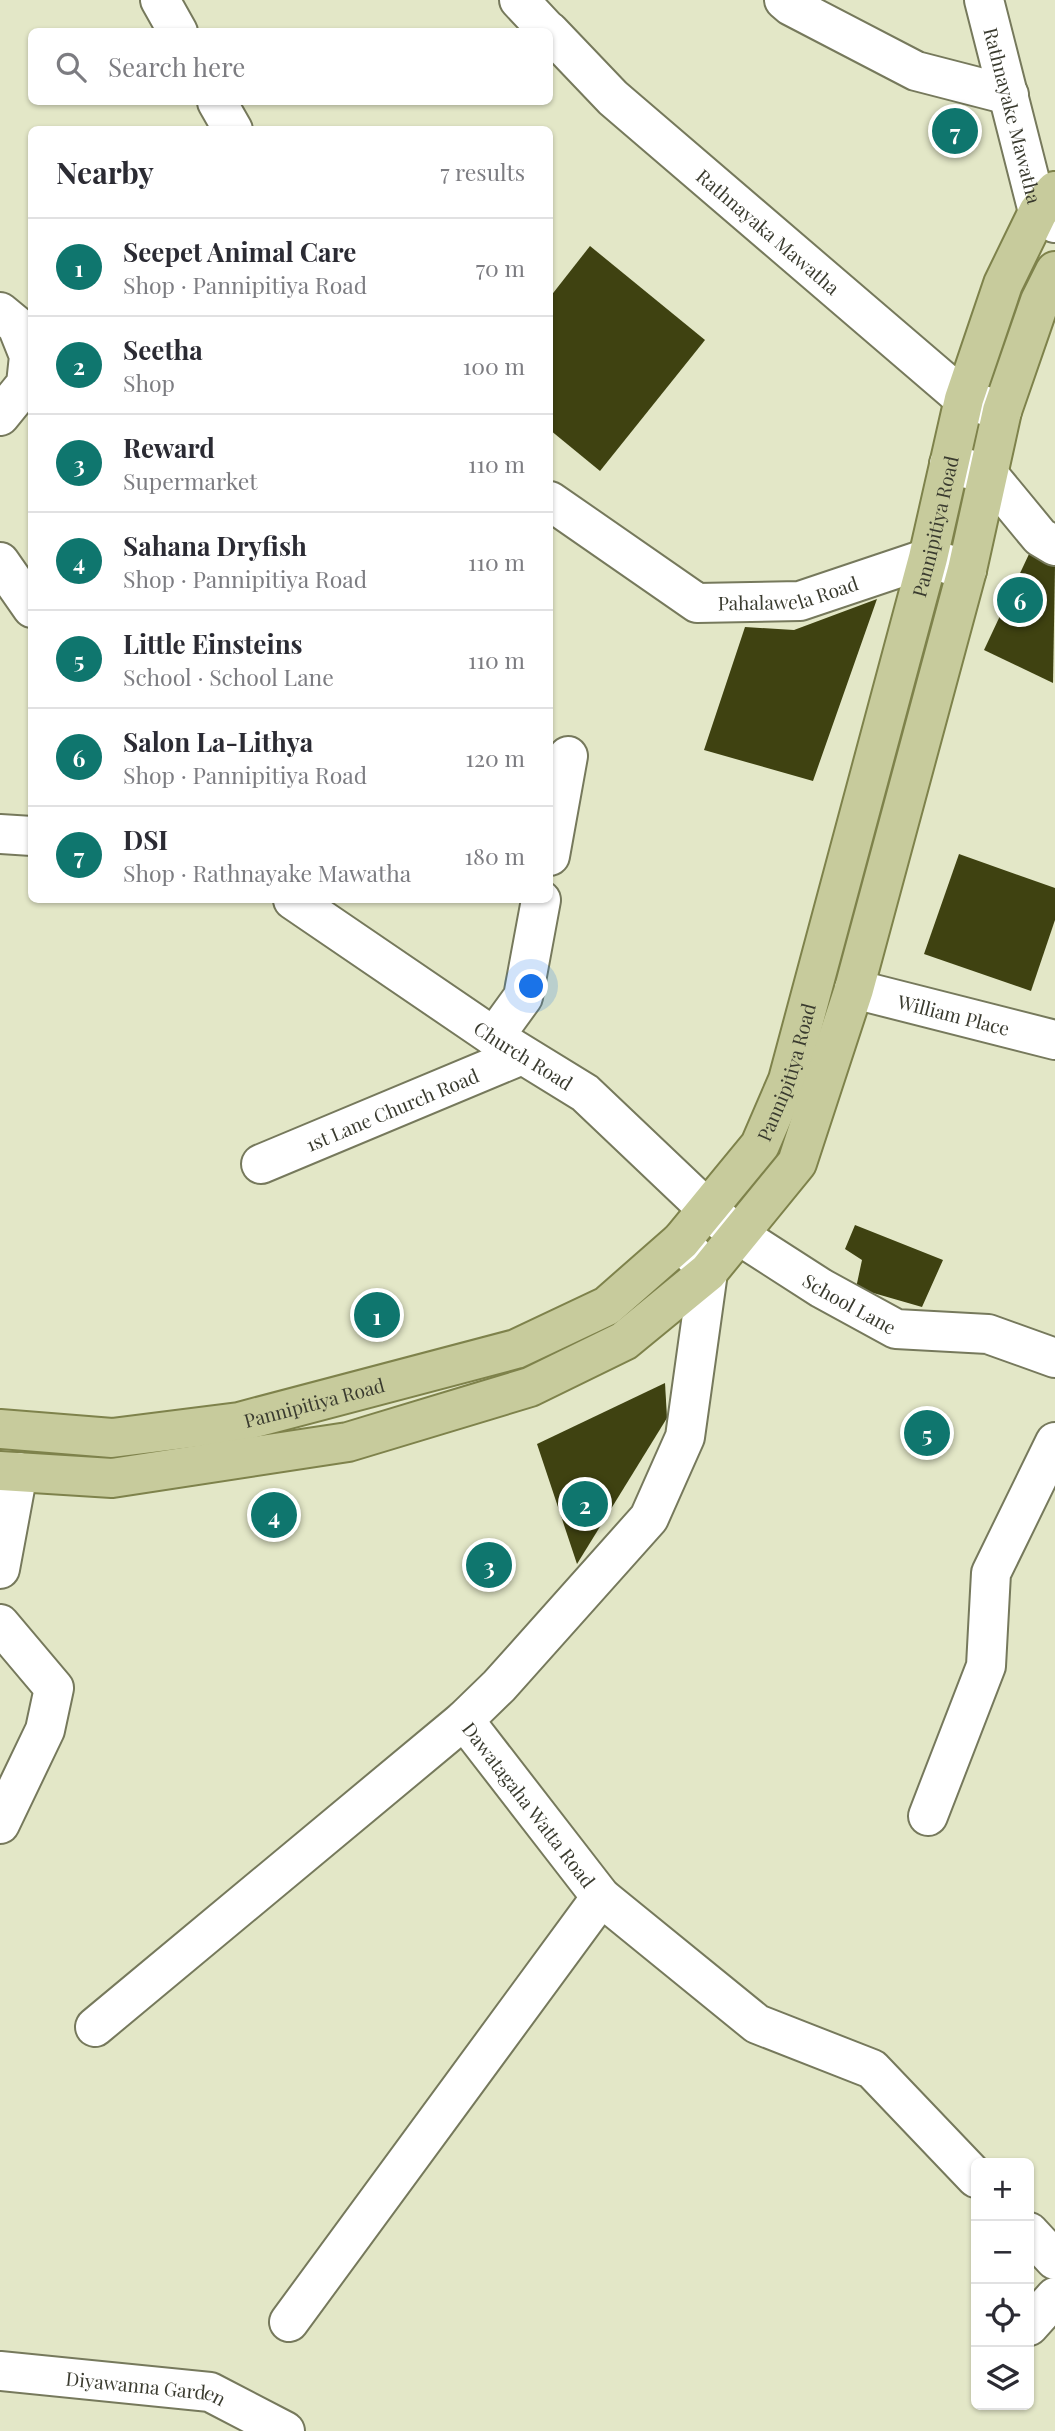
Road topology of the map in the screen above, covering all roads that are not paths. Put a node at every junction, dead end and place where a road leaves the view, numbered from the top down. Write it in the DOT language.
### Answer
graph roads {
  1 [pos="160,0"];
  2 [pos="519,0"];
  3 [pos="784,0"];
  4 [pos="984,0"];
  5 [pos="175,28"];
  6 [pos="545,28"];
  7 [pos="553,36"];
  8 [pos="1009,95"];
  9 [pos="219,105"];
  10 [pos="231,126"];
  11 [pos="1049,208"];
  12 [pos="1055,271"];
  13 [pos="0,312"];
  14 [pos="28,354"];
  15 [pos="28,365"];
  16 [pos="964,399"];
  17 [pos="1002,411"];
  18 [pos="0,416"];
  19 [pos="949,464"];
  20 [pos="988,474"];
  21 [pos="553,503"];
  22 [pos="1055,546"];
  23 [pos="928,558"];
  24 [pos="0,562"];
  25 [pos="967,570"];
  26 [pos="28,602"];
  27 [pos="568,756"];
  28 [pos="0,834"];
  29 [pos="28,836"];
  30 [pos="553,839"];
  31 [pos="297,903"];
  32 [pos="540,903"];
  33 [pos="854,989"];
  34 [pos="1055,1040"];
  35 [pos="508,1046"];
  36 [pos="261,1164"];
  37 [pos="706,1208"];
  38 [pos="737,1234"];
  39 [pos="681,1241"];
  40 [pos="708,1272"];
  41 [pos="1055,1358"];
  42 [pos="0,1429"];
  43 [pos="1055,1442"];
  44 [pos="9,1471"];
  45 [pos="0,1569"];
  46 [pos="0,1624"];
  47 [pos="464,1720"];
  48 [pos="928,1816"];
  49 [pos="0,1824"];
  50 [pos="601,1897"];
  51 [pos="94,2027"];
  52 [pos="971,2173"];
  53 [pos="1034,2237"];
  54 [pos="1055,2260"];
  55 [pos="1055,2297"];
  56 [pos="1034,2320"];
  57 [pos="289,2322"];
  58 [pos="0,2371"];
  59 [pos="285,2431"];
  1 -- 5 [label="street"];
  2 -- 6 [label="street, Rathnayaka Mawatha"];
  3 -- 8 [label="street"];
  4 -- 8 [label="street, Rathnayake Mawatha"];
  7 -- 16 [label="street, Rathnayaka Mawatha"];
  8 -- 11 [label="street, Rathnayake Mawatha"];
  9 -- 10 [label="street"];
  11 -- 16 [label="main road, Pannipitiya Road"];
  12 -- 17 [label="main road, Pannipitiya Road"];
  13 -- 14 [label="street"];
  15 -- 18 [label="street"];
  16 -- 17 [label="street, Rathnayaka Mawatha"];
  16 -- 19 [label="main road, Pannipitiya Road"];
  17 -- 20 [label="main road, Pannipitiya Road"];
  19 -- 20 [label="street"];
  19 -- 23 [label="main road, Pannipitiya Road"];
  20 -- 22 [label="street"];
  20 -- 25 [label="main road, Pannipitiya Road"];
  21 -- 23 [label="street, Pahalawela Road"];
  23 -- 25 [label="street"];
  23 -- 37 [label="main road, Pannipitiya Road"];
  24 -- 26 [label="street"];
  25 -- 33 [label="main road, Pannipitiya Road"];
  27 -- 30 [label="street"];
  28 -- 29 [label="street"];
  31 -- 35 [label="street, Church Road"];
  32 -- 35 [label="street"];
  33 -- 34 [label="street, William Place"];
  33 -- 38 [label="main road, Pannipitiya Road"];
  35 -- 36 [label="street, 1st Lane Church Road"];
  35 -- 37 [label="street, Church Road"];
  37 -- 38 [label="street, Church Road"];
  37 -- 39 [label="main road, Pannipitiya Road"];
  38 -- 40 [label="main road, Pannipitiya Road"];
  38 -- 41 [label="street, School Lane"];
  39 -- 40 [label="street"];
  39 -- 42 [label="main road, Pannipitiya Road"];
  40 -- 44 [label="main road, Pannipitiya Road"];
  40 -- 47 [label="street, Dawatagaha Watta Road"];
  43 -- 48 [label="street"];
  44 -- 45 [label="street"];
  46 -- 49 [label="street"];
  47 -- 50 [label="street, Dawatagaha Watta Road"];
  47 -- 51 [label="street"];
  50 -- 52 [label="street, Dawatagaha Watta Road"];
  50 -- 57 [label="street"];
  53 -- 54 [label="street"];
  55 -- 56 [label="street"];
  58 -- 59 [label="street, Diyawanna Garden"];
}
